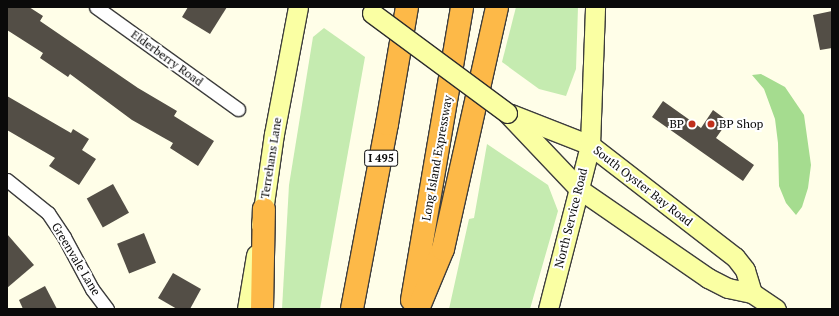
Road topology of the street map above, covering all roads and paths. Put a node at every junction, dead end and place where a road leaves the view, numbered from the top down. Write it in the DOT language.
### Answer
graph roads {
  1 [pos="96,7"];
  2 [pos="298,7"];
  3 [pos="407,7"];
  4 [pos="462,7"];
  5 [pos="497,7"];
  6 [pos="595,7"];
  7 [pos="369,10"];
  8 [pos="238,109"];
  9 [pos="507,113"];
  10 [pos="590,145"];
  11 [pos="7,180"];
  12 [pos="579,189"];
  13 [pos="264,209"];
  14 [pos="752,293"];
  15 [pos="107,309"];
  16 [pos="247,309"];
  17 [pos="262,309"];
  18 [pos="352,309"];
  19 [pos="411,309"];
  20 [pos="418,309"];
  21 [pos="548,309"];
  22 [pos="776,309"];
  1 -- 8 [label="street, Elderberry Road"];
  2 -- 13 [label="main road, Terrehans Lane"];
  3 -- 18 [label="highway, I 495"];
  4 -- 19 [label="highway, Long Island Expressway"];
  5 -- 20 [label="highway"];
  6 -- 10 [label="main road, North Service Road"];
  7 -- 9 [label="main road, South Oyster Bay Road, bridge"];
  9 -- 10 [label="main road, South Oyster Bay Road"];
  9 -- 12 [label="main road, South Oyster Bay Road"];
  10 -- 12 [label="main road, North Service Road"];
  10 -- 14 [label="main road, South Oyster Bay Road"];
  11 -- 15 [label="street, Greenvale Lane"];
  12 -- 14 [label="main road, South Oyster Bay Road"];
  12 -- 21 [label="main road, North Service Road"];
  13 -- 16 [label="main road, Terrehans Lane"];
  13 -- 17 [label="highway"];
  14 -- 22 [label="main road, South Oyster Bay Road"];
}
